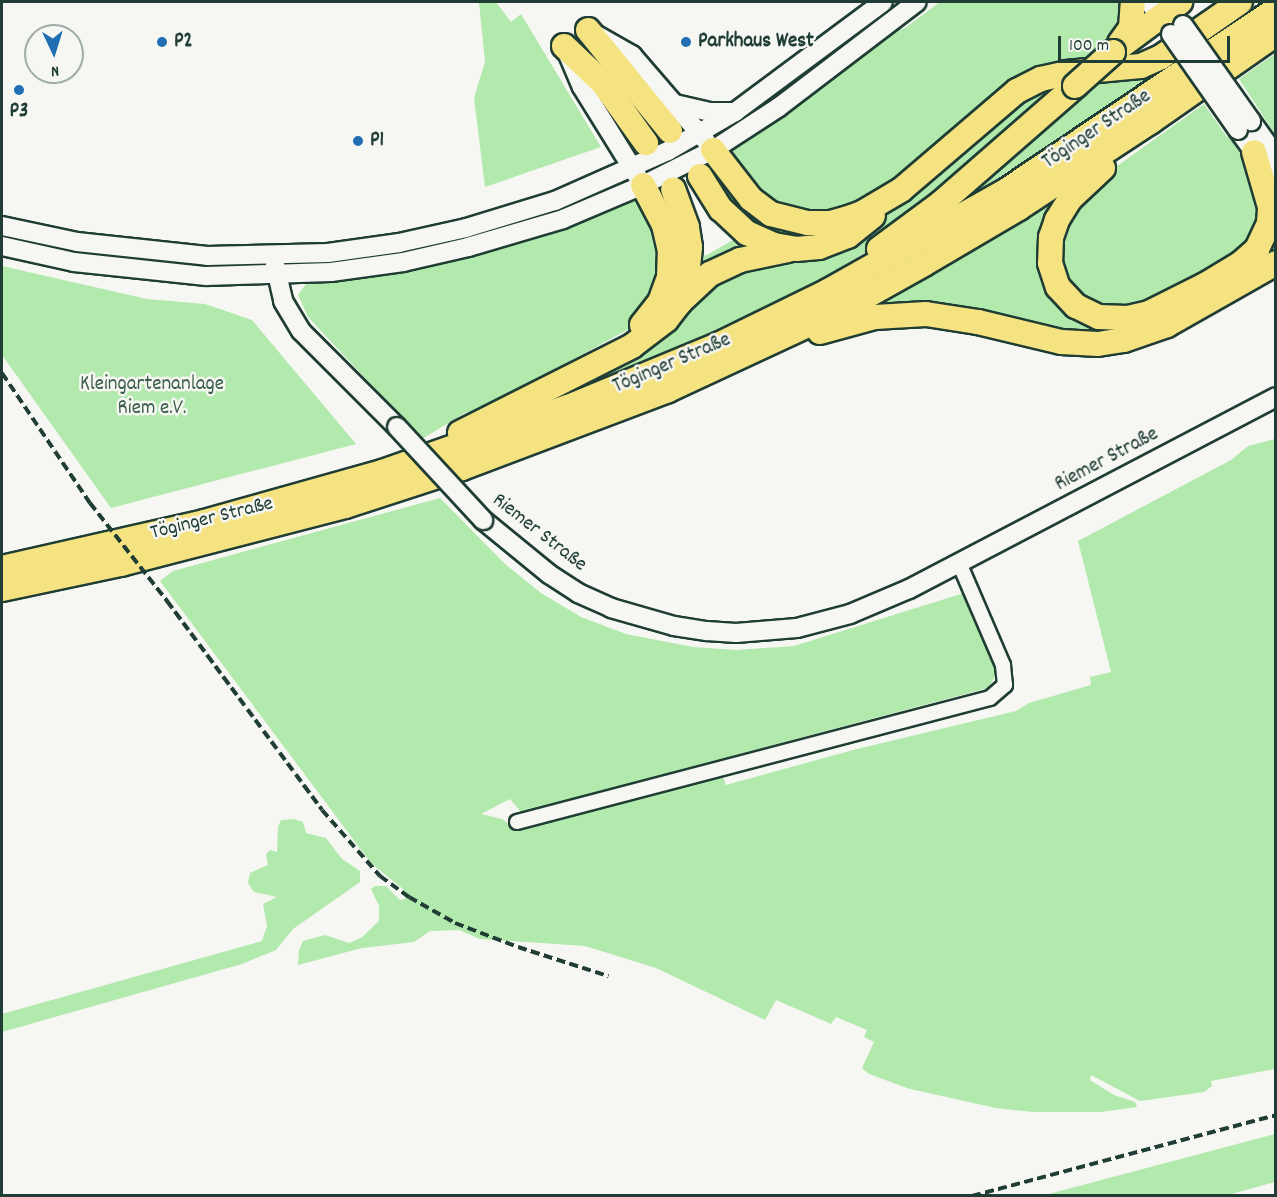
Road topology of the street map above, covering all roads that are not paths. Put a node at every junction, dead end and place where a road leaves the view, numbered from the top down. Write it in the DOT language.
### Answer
graph roads {
  1 [pos="883,2"];
  2 [pos="917,2"];
  3 [pos="1133,2"];
  4 [pos="1240,2"];
  5 [pos="1275,9"];
  6 [pos="1169,13"];
  7 [pos="588,30"];
  8 [pos="1275,34"];
  9 [pos="828,43"];
  10 [pos="564,46"];
  11 [pos="1113,52"];
  12 [pos="840,60"];
  13 [pos="675,104"];
  14 [pos="735,112"];
  15 [pos="1150,122"];
  16 [pos="670,131"];
  17 [pos="706,141"];
  18 [pos="646,143"];
  19 [pos="1265,154"];
  20 [pos="700,176"];
  21 [pos="638,177"];
  22 [pos="1275,182"];
  23 [pos="673,189"];
  24 [pos="901,190"];
  25 [pos="2,226"];
  26 [pos="2,246"];
  27 [pos="796,249"];
  28 [pos="273,256"];
  29 [pos="1275,263"];
  30 [pos="278,276"];
  31 [pos="1275,278"];
  32 [pos="1231,289"];
  33 [pos="828,291"];
  34 [pos="680,302"];
  35 [pos="752,352"];
  36 [pos="610,357"];
  37 [pos="1275,397"];
  38 [pos="382,472"];
  39 [pos="959,563"];
  40 [pos="2,568"];
  41 [pos="2,589"];
  42 [pos="517,822"];
  1 -- 9 [label="main road"];
  2 -- 12 [label="main road"];
  3 -- 11 [label="highway"];
  4 -- 24 [label="highway"];
  5 -- 33 [label="highway, Töginger Straße"];
  6 -- 11 [label="highway"];
  6 -- 19 [label="main road, bridge"];
  7 -- 13 [label="main road"];
  7 -- 16 [label="highway"];
  8 -- 15 [label="highway, Töginger Straße"];
  9 -- 12 [label="main road"];
  9 -- 14 [label="main road"];
  10 -- 18 [label="highway"];
  10 -- 21 [label="main road"];
  11 -- 33 [label="highway, bridge"];
  12 -- 17 [label="main road"];
  13 -- 14 [label="main road"];
  13 -- 17 [label="main road"];
  14 -- 17 [label="main road"];
  15 -- 19 [label="highway"];
  15 -- 35 [label="highway, Töginger Straße"];
  17 -- 21 [label="main road"];
  17 -- 24 [label="highway"];
  19 -- 22 [label="main road"];
  20 -- 27 [label="highway"];
  21 -- 28 [label="main road"];
  21 -- 30 [label="main road"];
  21 -- 36 [label="highway"];
  23 -- 34 [label="highway"];
  24 -- 27 [label="highway"];
  25 -- 28 [label="main road"];
  26 -- 30 [label="main road"];
  27 -- 34 [label="highway"];
  28 -- 30 [label="main road, Riemer Straße"];
  29 -- 32 [label="highway"];
  30 -- 39 [label="main road, Riemer Straße, bridge"];
  31 -- 32 [label="highway"];
  32 -- 35 [label="highway"];
  33 -- 38 [label="highway, Töginger Straße"];
  34 -- 36 [label="highway"];
  35 -- 41 [label="highway, Töginger Straße"];
  36 -- 38 [label="highway"];
  37 -- 39 [label="main road, Riemer Straße"];
  38 -- 40 [label="highway, Töginger Straße"];
  39 -- 42 [label="street"];
}
